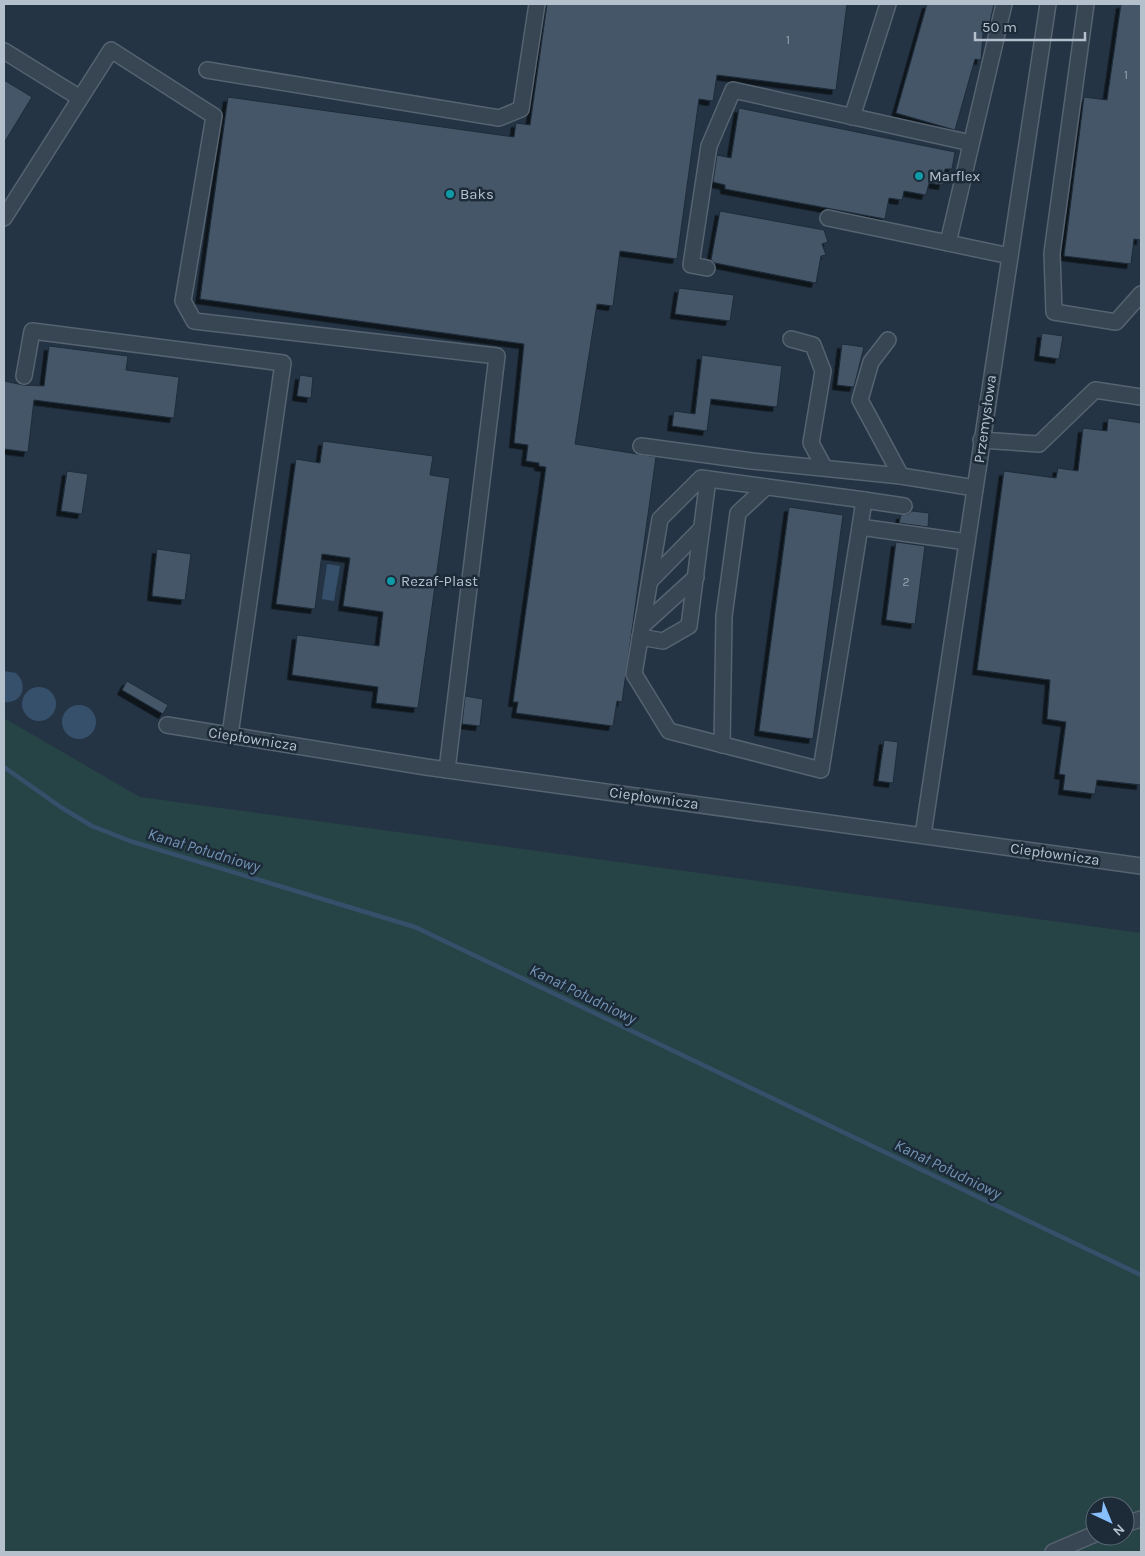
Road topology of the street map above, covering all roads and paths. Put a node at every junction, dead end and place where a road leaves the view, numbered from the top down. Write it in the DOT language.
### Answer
graph roads {
  1 [pos="537,4"];
  2 [pos="888,4"];
  3 [pos="1004,4"];
  4 [pos="1048,4"];
  5 [pos="1086,4"];
  6 [pos="4,51"];
  7 [pos="207,70"];
  8 [pos="80,98"];
  9 [pos="852,117"];
  10 [pos="971,143"];
  11 [pos="4,218"];
  12 [pos="828,218"];
  13 [pos="948,243"];
  14 [pos="1010,256"];
  15 [pos="706,268"];
  16 [pos="1141,294"];
  17 [pos="791,339"];
  18 [pos="888,340"];
  19 [pos="24,376"];
  20 [pos="1141,397"];
  21 [pos="981,440"];
  22 [pos="642,446"];
  23 [pos="824,467"];
  24 [pos="901,476"];
  25 [pos="708,479"];
  26 [pos="766,487"];
  27 [pos="975,488"];
  28 [pos="864,500"];
  29 [pos="904,506"];
  30 [pos="860,527"];
  31 [pos="702,528"];
  32 [pos="967,542"];
  33 [pos="696,577"];
  34 [pos="650,580"];
  35 [pos="641,632"];
  36 [pos="167,725"];
  37 [pos="230,735"];
  38 [pos="722,745"];
  39 [pos="447,770"];
  40 [pos="922,835"];
  41 [pos="1141,866"];
  42 [pos="1085,1538"];
  43 [pos="1053,1552"];
  1 -- 7 [label="street"];
  2 -- 9 [label="street"];
  3 -- 10 [label="street"];
  4 -- 14 [label="street, Przemysłowa"];
  5 -- 16 [label="street"];
  6 -- 8 [label="street"];
  8 -- 11 [label="street"];
  8 -- 39 [label="street"];
  9 -- 10 [label="street"];
  9 -- 15 [label="street"];
  10 -- 13 [label="street"];
  12 -- 13 [label="street"];
  13 -- 14 [label="street"];
  14 -- 21 [label="street, Przemysłowa"];
  17 -- 23 [label="street"];
  18 -- 24 [label="street"];
  19 -- 37 [label="street"];
  20 -- 21 [label="street"];
  21 -- 27 [label="street, Przemysłowa"];
  22 -- 23 [label="street"];
  23 -- 24 [label="street"];
  24 -- 27 [label="street"];
  25 -- 26 [label="street"];
  25 -- 31 [label="street"];
  25 -- 34 [label="street"];
  26 -- 28 [label="street"];
  26 -- 38 [label="street"];
  27 -- 32 [label="street, Przemysłowa"];
  28 -- 29 [label="street"];
  28 -- 30 [label="street"];
  30 -- 32 [label="street"];
  30 -- 38 [label="street"];
  31 -- 33 [label="street"];
  31 -- 34 [label="street"];
  32 -- 40 [label="street, Przemysłowa"];
  33 -- 35 [label="street"];
  33 -- 35 [label="street"];
  34 -- 35 [label="street"];
  35 -- 38 [label="street"];
  36 -- 37 [label="street, Ciepłownicza"];
  37 -- 39 [label="street, Ciepłownicza"];
  39 -- 40 [label="street, Ciepłownicza"];
  40 -- 41 [label="street, Ciepłownicza"];
  42 -- 43 [label="street"];
}
